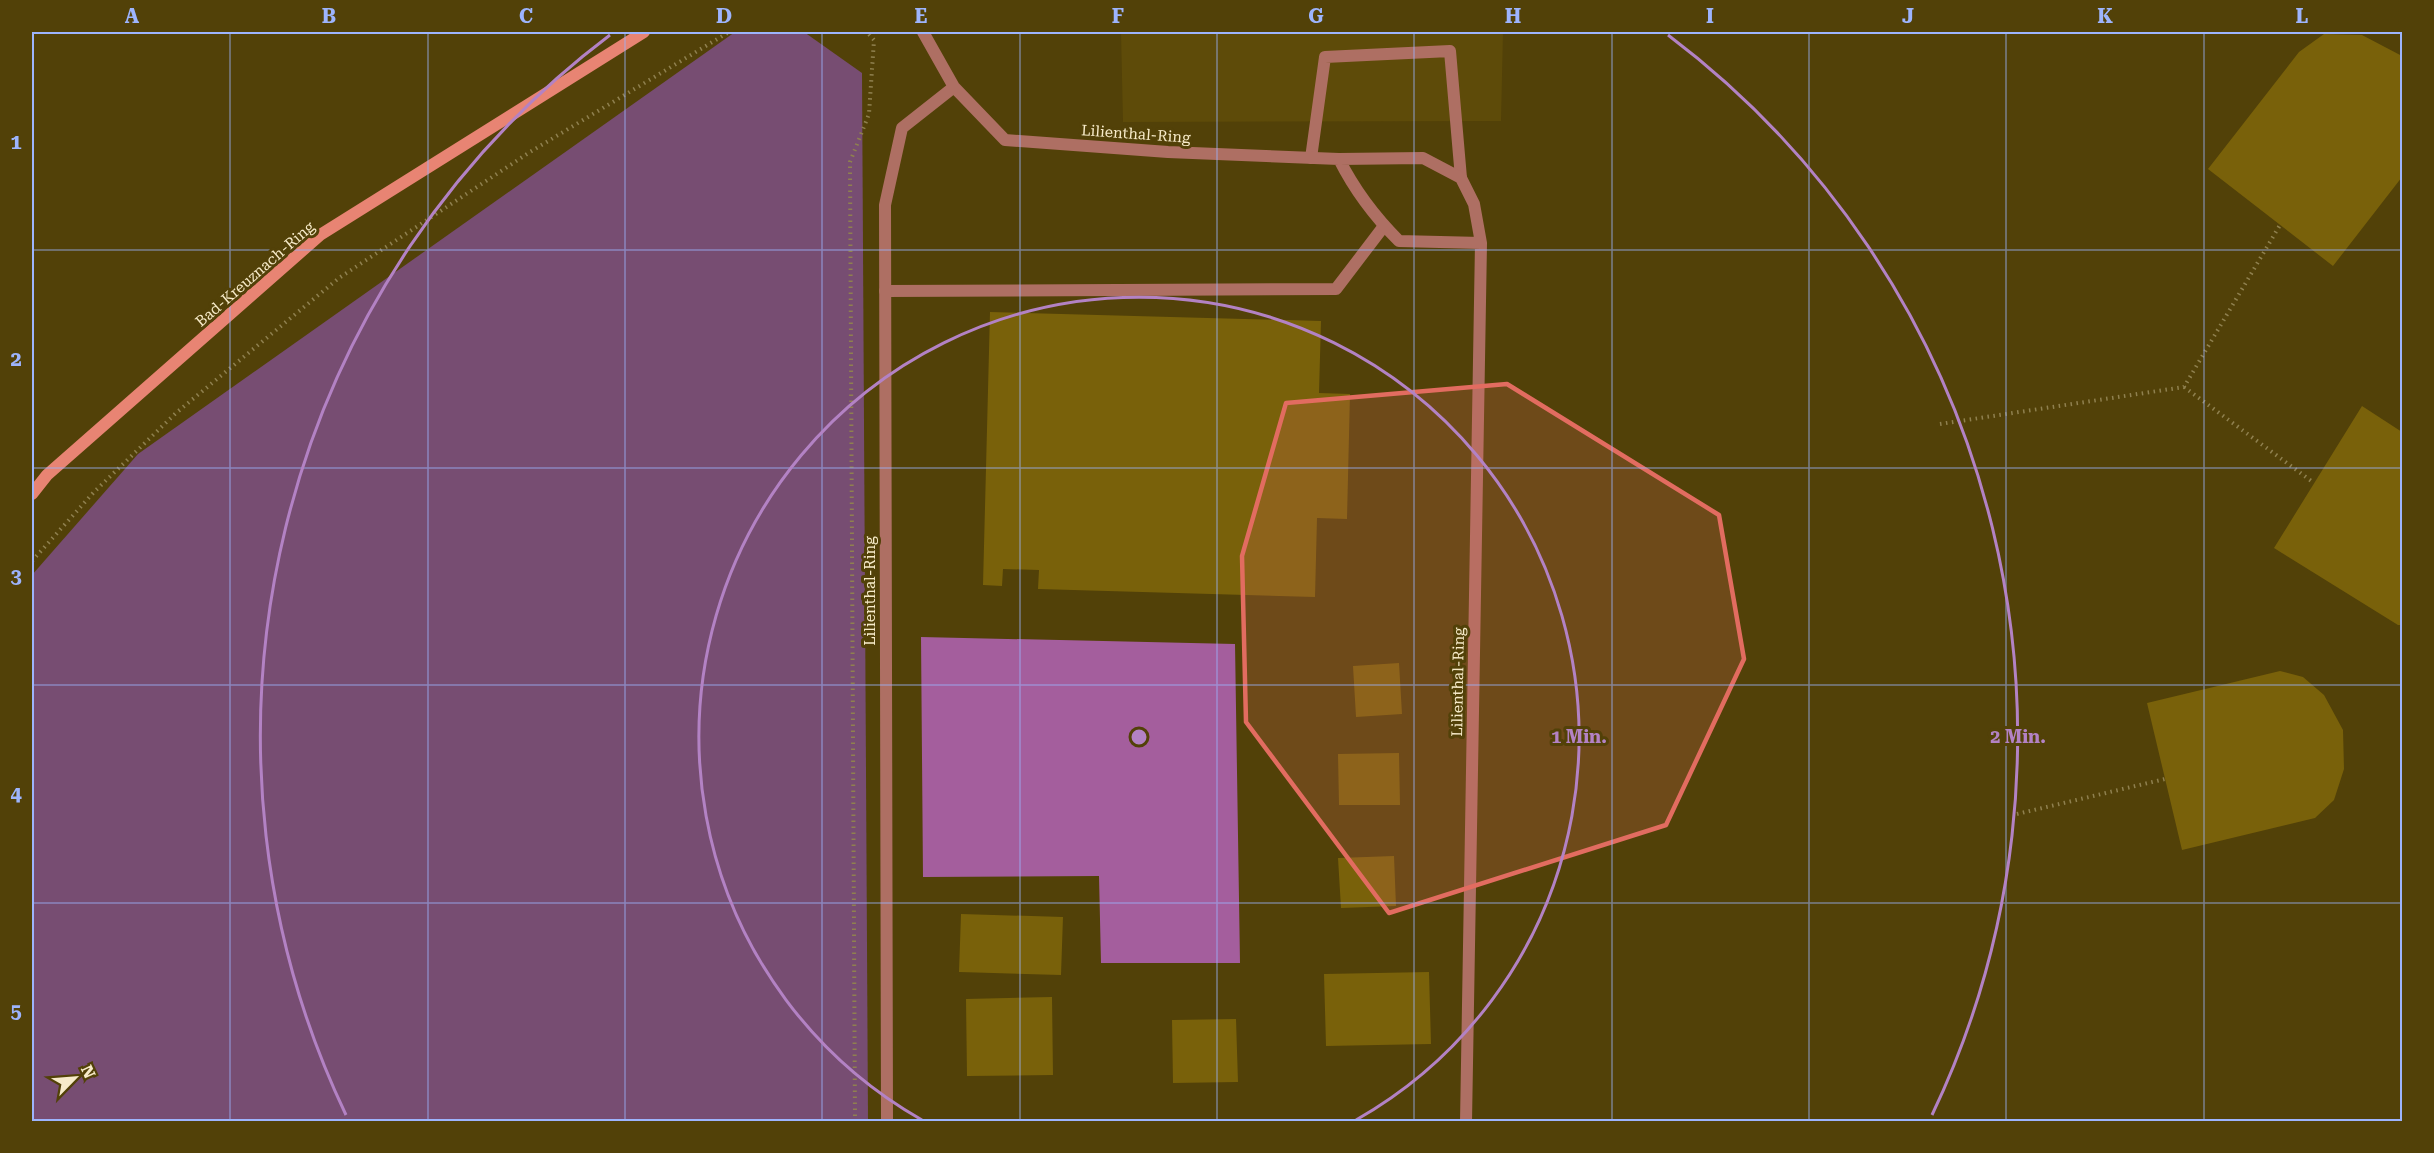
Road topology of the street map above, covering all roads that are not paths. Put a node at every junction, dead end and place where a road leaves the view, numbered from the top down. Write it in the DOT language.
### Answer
graph roads {
  1 [pos="644,32"];
  2 [pos="923,32"];
  3 [pos="954,87"];
  4 [pos="1311,158"];
  5 [pos="1339,159"];
  6 [pos="1461,178"];
  7 [pos="1384,226"];
  8 [pos="1481,243"];
  9 [pos="885,291"];
  10 [pos="32,494"];
  11 [pos="887,1122"];
  12 [pos="1466,1122"];
  1 -- 10 [label="main road, Bad-Kreuznach-Ring"];
  2 -- 3 [label="street, Lilienthal-Ring"];
  3 -- 4 [label="street, Lilienthal-Ring"];
  3 -- 9 [label="street, Lilienthal-Ring"];
  4 -- 5 [label="street, Lilienthal-Ring"];
  4 -- 6 [label="street"];
  5 -- 6 [label="street, Lilienthal-Ring"];
  5 -- 7 [label="street"];
  6 -- 8 [label="street, Lilienthal-Ring"];
  7 -- 8 [label="street"];
  7 -- 9 [label="street"];
  8 -- 12 [label="street, Lilienthal-Ring"];
  9 -- 11 [label="street, Lilienthal-Ring"];
}
